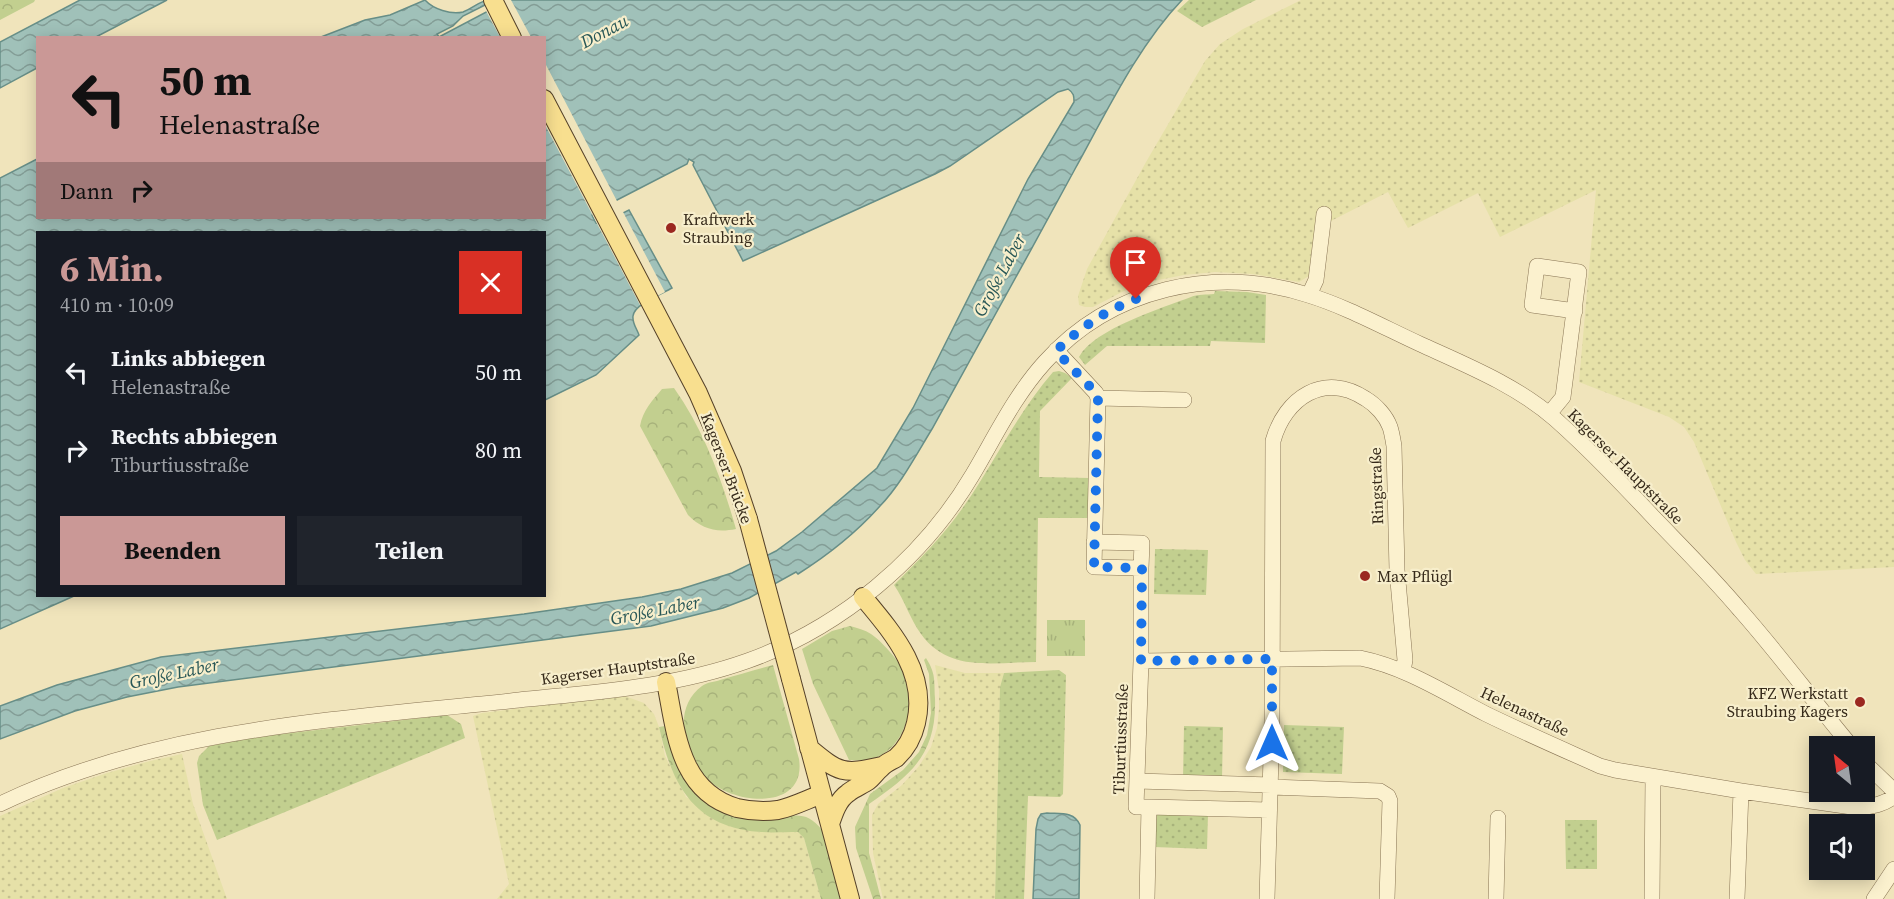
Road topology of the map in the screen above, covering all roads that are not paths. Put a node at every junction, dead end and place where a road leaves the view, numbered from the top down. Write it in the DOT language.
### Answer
graph roads {
  1 [pos="493,0"];
  2 [pos="511,36"];
  3 [pos="546,103"];
  4 [pos="1324,214"];
  5 [pos="1309,295"];
  6 [pos="1575,311"];
  7 [pos="1056,351"];
  8 [pos="1098,398"];
  9 [pos="1184,400"];
  10 [pos="1549,414"];
  11 [pos="1094,542"];
  12 [pos="1142,568"];
  13 [pos="863,597"];
  14 [pos="1272,659"];
  15 [pos="1141,661"];
  16 [pos="1403,671"];
  17 [pos="666,682"];
  18 [pos="1843,736"];
  19 [pos="809,748"];
  20 [pos="882,766"];
  21 [pos="1875,773"];
  22 [pos="1653,777"];
  23 [pos="1137,781"];
  24 [pos="1271,786"];
  25 [pos="1741,791"];
  26 [pos="1894,791"];
  27 [pos="822,794"];
  28 [pos="1894,796"];
  29 [pos="0,804"];
  30 [pos="1149,807"];
  31 [pos="1269,810"];
  32 [pos="1498,819"];
  33 [pos="830,824"];
  34 [pos="1894,869"];
  35 [pos="850,899"];
  36 [pos="1147,899"];
  37 [pos="1267,899"];
  38 [pos="1388,899"];
  39 [pos="1496,899"];
  40 [pos="1652,899"];
  41 [pos="1737,899"];
  42 [pos="1874,899"];
  1 -- 2 [label="main road"];
  3 -- 19 [label="main road, Kagerser Brücke, bridge"];
  4 -- 5 [label="street"];
  5 -- 7 [label="street, Kagerser Hauptstraße"];
  5 -- 10 [label="street, Kagerser Hauptstraße"];
  6 -- 10 [label="street"];
  7 -- 8 [label="street"];
  7 -- 13 [label="street, Kagerser Hauptstraße"];
  8 -- 9 [label="street"];
  8 -- 11 [label="street"];
  10 -- 18 [label="street, Kagerser Hauptstraße"];
  11 -- 12 [label="street"];
  11 -- 12 [label="street, Tiburtiusstraße"];
  12 -- 15 [label="street, Tiburtiusstraße"];
  13 -- 17 [label="street, Kagerser Hauptstraße"];
  13 -- 20 [label="main road"];
  14 -- 15 [label="street, Helenastraße"];
  14 -- 16 [label="street, Helenastraße"];
  14 -- 16 [label="street, Ringstraße"];
  14 -- 24 [label="street, Ringstraße"];
  15 -- 23 [label="street, Tiburtiusstraße"];
  16 -- 22 [label="street, Helenastraße"];
  17 -- 27 [label="main road"];
  17 -- 29 [label="street, Kagerser Hauptstraße"];
  19 -- 20 [label="main road"];
  19 -- 27 [label="main road, Kagerser Brücke"];
  20 -- 33 [label="main road"];
  21 -- 26 [label="street"];
  22 -- 25 [label="street, Helenastraße"];
  22 -- 40 [label="street"];
  23 -- 24 [label="street"];
  23 -- 30 [label="street, Tiburtiusstraße"];
  24 -- 31 [label="street, Ringstraße"];
  24 -- 38 [label="street"];
  25 -- 28 [label="street, Helenastraße"];
  25 -- 41 [label="street"];
  27 -- 33 [label="main road, Kagerser Brücke"];
  30 -- 31 [label="street"];
  30 -- 36 [label="street"];
  31 -- 37 [label="street, Ringstraße"];
  32 -- 39 [label="street"];
  33 -- 35 [label="main road, Kagerser Brücke"];
  34 -- 42 [label="street"];
}
